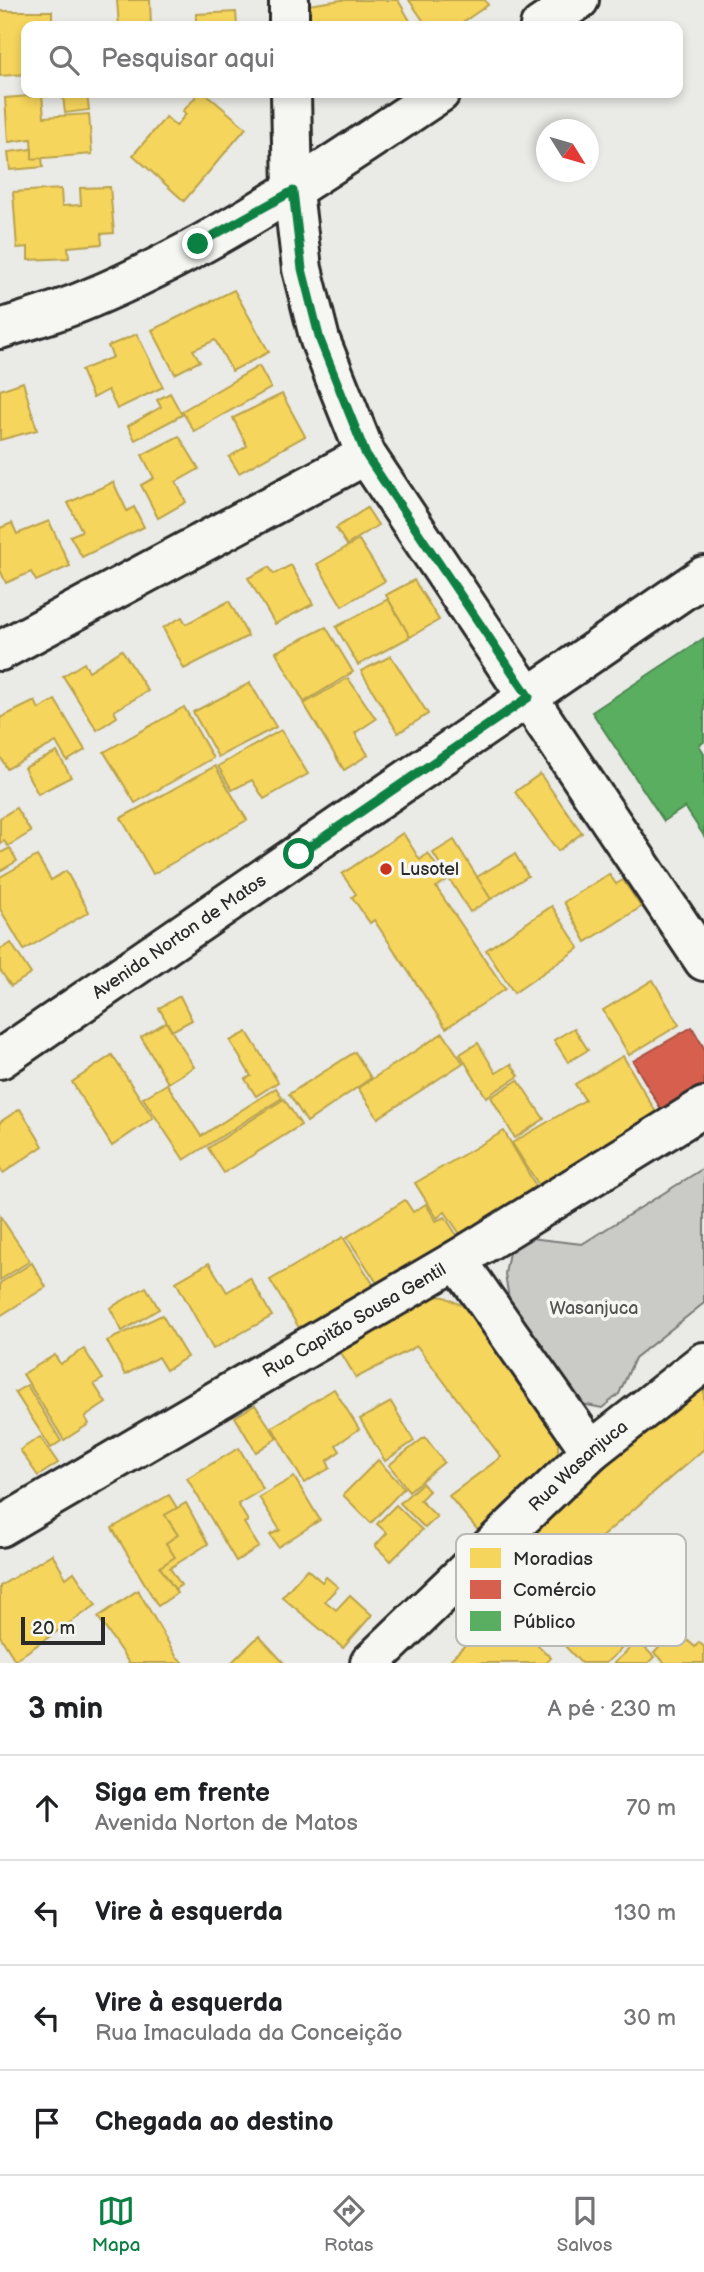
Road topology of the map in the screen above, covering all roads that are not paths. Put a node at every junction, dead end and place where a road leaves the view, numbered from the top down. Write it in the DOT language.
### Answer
graph roads {
  1 [pos="289,0"];
  2 [pos="579,0"];
  3 [pos="289,21"];
  4 [pos="548,21"];
  5 [pos="291,98"];
  6 [pos="432,98"];
  7 [pos="293,191"];
  8 [pos="0,329"];
  9 [pos="366,455"];
  10 [pos="704,576"];
  11 [pos="0,651"];
  12 [pos="529,697"];
  13 [pos="704,961"];
  14 [pos="0,1059"];
  15 [pos="704,1107"];
  16 [pos="457,1260"];
  17 [pos="704,1363"];
  18 [pos="591,1451"];
  19 [pos="0,1527"];
  20 [pos="504,1534"];
  21 [pos="456,1581"];
  22 [pos="370,1663"];
  1 -- 3 [label="street"];
  2 -- 4 [label="street"];
  5 -- 7 [label="street"];
  6 -- 7 [label="street"];
  7 -- 8 [label="street"];
  7 -- 9 [label="street"];
  9 -- 11 [label="street"];
  9 -- 12 [label="street"];
  10 -- 12 [label="street, Avenida Norton de Matos"];
  12 -- 13 [label="street"];
  12 -- 14 [label="street, Avenida Norton de Matos"];
  15 -- 16 [label="street, Rua Capitão Sousa Gentil"];
  16 -- 18 [label="street"];
  16 -- 19 [label="street, Rua Capitão Sousa Gentil"];
  17 -- 18 [label="street, Rua Wasanjuca"];
  18 -- 20 [label="street, Rua Wasanjuca"];
  21 -- 22 [label="street, Rua Wasanjuca"];
}
